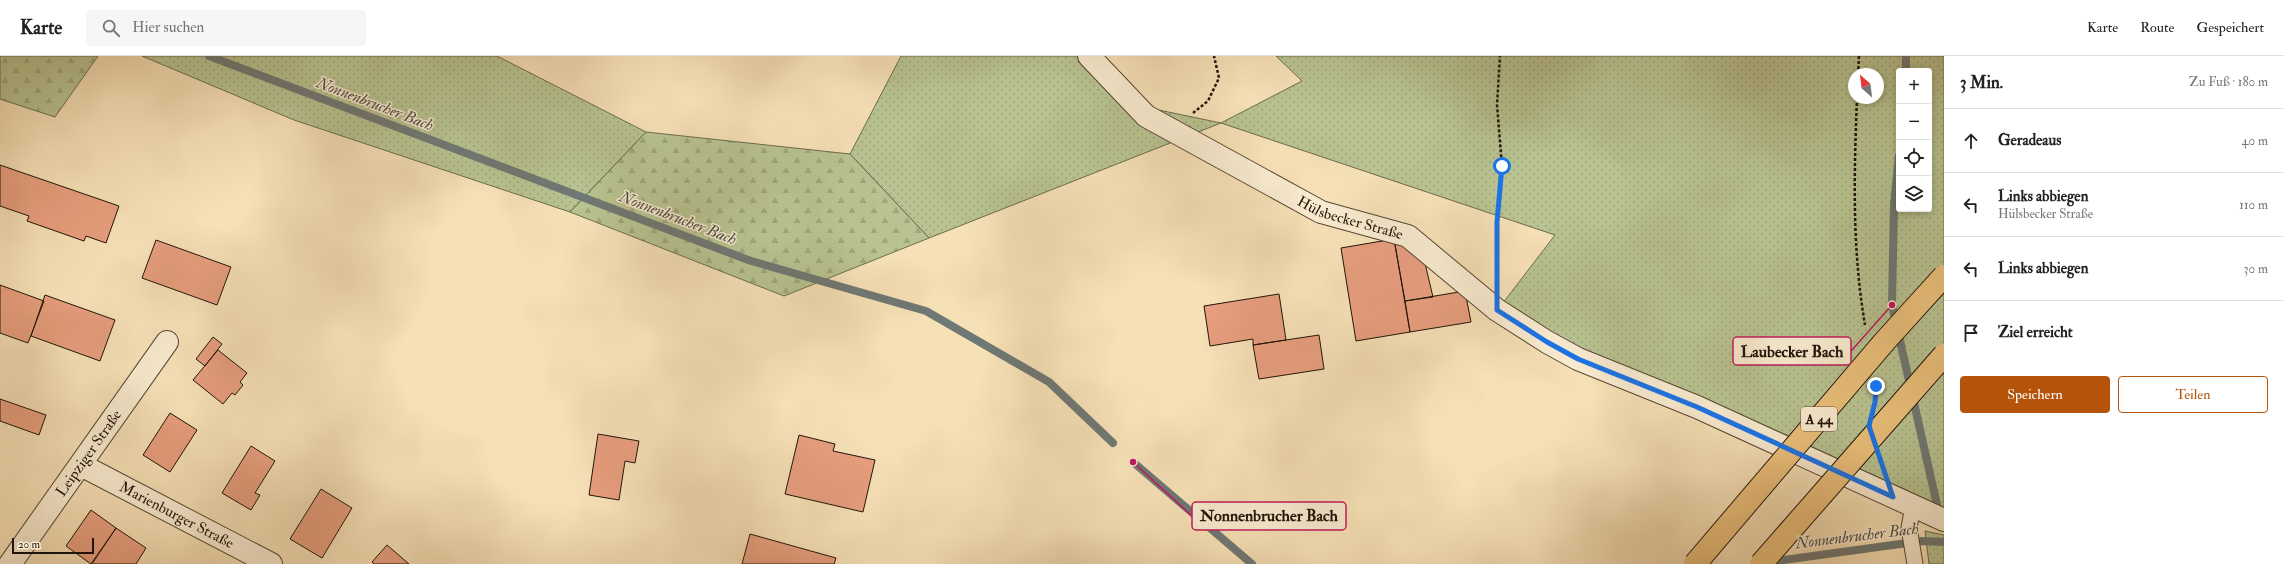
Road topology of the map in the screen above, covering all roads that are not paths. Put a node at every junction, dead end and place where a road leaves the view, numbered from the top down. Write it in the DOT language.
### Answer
graph roads {
  1 [pos="1089,56"];
  2 [pos="1944,276"];
  3 [pos="167,342"];
  4 [pos="1944,355"];
  5 [pos="82,465"];
  6 [pos="1913,506"];
  7 [pos="1944,520"];
  8 [pos="1915,562"];
  9 [pos="10,564"];
  10 [pos="271,564"];
  11 [pos="1695,564"];
  12 [pos="1761,564"];
  1 -- 6 [label="street, Hülsbecker Straße"];
  2 -- 11 [label="highway, A 44, bridge"];
  3 -- 5 [label="street, Leipziger Straße"];
  4 -- 12 [label="highway, bridge"];
  5 -- 9 [label="street, Leipziger Straße"];
  5 -- 10 [label="street, Marienburger Straße"];
  6 -- 7 [label="street, Hülsbecker Straße"];
  6 -- 8 [label="lane"];
}
